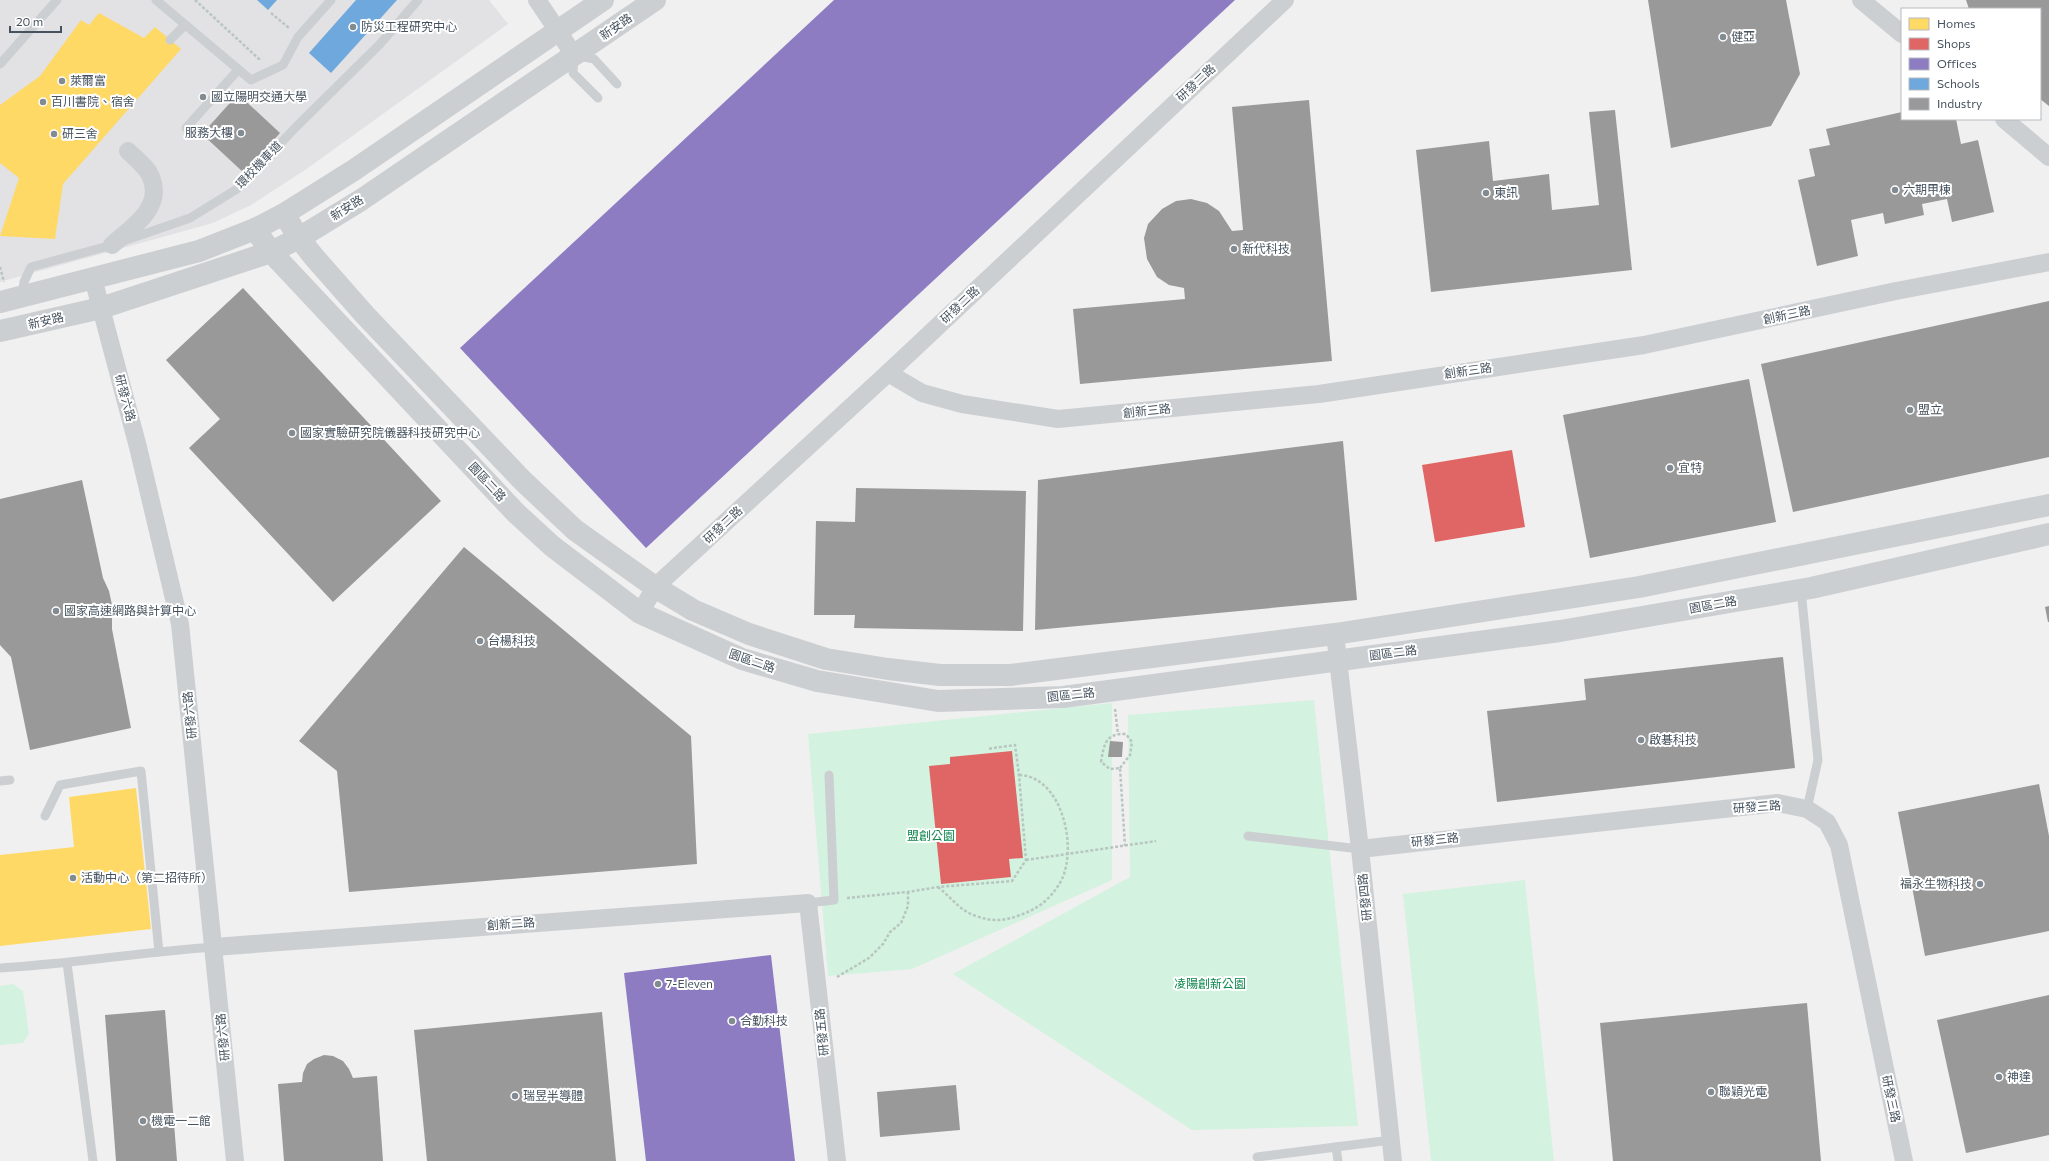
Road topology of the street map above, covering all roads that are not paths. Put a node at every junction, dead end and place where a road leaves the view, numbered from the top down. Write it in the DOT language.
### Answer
graph roads {
  1 [pos="57,0"];
  2 [pos="156,0"];
  3 [pos="331,0"];
  4 [pos="418,0"];
  5 [pos="537,0"];
  6 [pos="603,0"];
  7 [pos="655,0"];
  8 [pos="1284,0"];
  9 [pos="1861,0"];
  10 [pos="185,25"];
  11 [pos="558,31"];
  12 [pos="1901,33"];
  13 [pos="170,40"];
  14 [pos="574,55"];
  15 [pos="0,64"];
  16 [pos="238,70"];
  17 [pos="617,84"];
  18 [pos="598,98"];
  19 [pos="2005,120"];
  20 [pos="186,128"];
  21 [pos="128,150"];
  22 [pos="2049,157"];
  23 [pos="284,214"];
  24 [pos="255,229"];
  25 [pos="299,238"];
  26 [pos="112,245"];
  27 [pos="271,252"];
  28 [pos="2049,262"];
  29 [pos="93,278"];
  30 [pos="9,294"];
  31 [pos="101,308"];
  32 [pos="0,331"];
  33 [pos="888,373"];
  34 [pos="2049,505"];
  35 [pos="2049,534"];
  36 [pos="656,587"];
  37 [pos="1801,590"];
  38 [pos="640,612"];
  39 [pos="1335,634"];
  40 [pos="1338,660"];
  41 [pos="829,775"];
  42 [pos="10,780"];
  43 [pos="0,781"];
  44 [pos="1808,809"];
  45 [pos="45,816"];
  46 [pos="1248,836"];
  47 [pos="1360,849"];
  48 [pos="808,903"];
  49 [pos="214,947"];
  50 [pos="159,952"];
  51 [pos="68,963"];
  52 [pos="0,968"];
  53 [pos="1391,1140"];
  54 [pos="1336,1147"];
  55 [pos="1257,1157"];
  56 [pos="93,1161"];
  57 [pos="235,1161"];
  58 [pos="837,1161"];
  59 [pos="1338,1161"];
  60 [pos="1393,1161"];
  61 [pos="1904,1161"];
  1 -- 15 [label="lane"];
  2 -- 10 [label="lane"];
  3 -- 16 [label="lane"];
  4 -- 26 [label="lane, 環校機車道"];
  5 -- 11 [label="street"];
  6 -- 11 [label="street"];
  7 -- 14 [label="street, 新安路"];
  8 -- 33 [label="street, 研發二路"];
  9 -- 12 [label="street"];
  10 -- 13 [label="lane"];
  10 -- 16 [label="lane"];
  11 -- 14 [label="street"];
  11 -- 23 [label="street"];
  14 -- 17 [label="lane"];
  14 -- 18 [label="lane"];
  14 -- 25 [label="street, 新安路"];
  16 -- 20 [label="lane"];
  19 -- 22 [label="street"];
  21 -- 26 [label="street"];
  23 -- 24 [label="street"];
  23 -- 25 [label="street, 園區二路"];
  24 -- 27 [label="street, 園區二路"];
  24 -- 29 [label="street"];
  25 -- 27 [label="street, 新安路"];
  25 -- 36 [label="street, 園區二路"];
  26 -- 30 [label="lane, 環校機車道"];
  27 -- 31 [label="street, 新安路"];
  27 -- 38 [label="street, 園區二路"];
  28 -- 33 [label="street, 創新三路"];
  29 -- 30 [label="street"];
  29 -- 31 [label="street, 研發六路"];
  31 -- 32 [label="street, 新安路"];
  31 -- 49 [label="street, 研發六路"];
  33 -- 36 [label="street, 研發二路"];
  34 -- 39 [label="street, 園區二路"];
  35 -- 37 [label="street, 園區二路"];
  36 -- 38 [label="street, 研發二路"];
  36 -- 39 [label="street, 園區二路"];
  37 -- 40 [label="street, 園區二路"];
  37 -- 44 [label="lane"];
  38 -- 40 [label="street, 園區二路"];
  39 -- 40 [label="street, 研發四路"];
  40 -- 47 [label="street, 研發四路"];
  41 -- 48 [label="lane"];
  42 -- 43 [label="lane"];
  44 -- 47 [label="street, 研發三路"];
  44 -- 61 [label="street, 研發三路"];
  45 -- 50 [label="lane"];
  46 -- 47 [label="lane"];
  47 -- 53 [label="street, 研發四路"];
  48 -- 49 [label="street, 創新二路"];
  48 -- 58 [label="street, 研發五路"];
  49 -- 50 [label="lane"];
  49 -- 57 [label="street, 研發六路"];
  50 -- 51 [label="lane"];
  51 -- 52 [label="lane"];
  51 -- 56 [label="lane"];
  53 -- 54 [label="lane"];
  53 -- 60 [label="street, 研發四路"];
  54 -- 55 [label="lane"];
  54 -- 59 [label="lane"];
}
